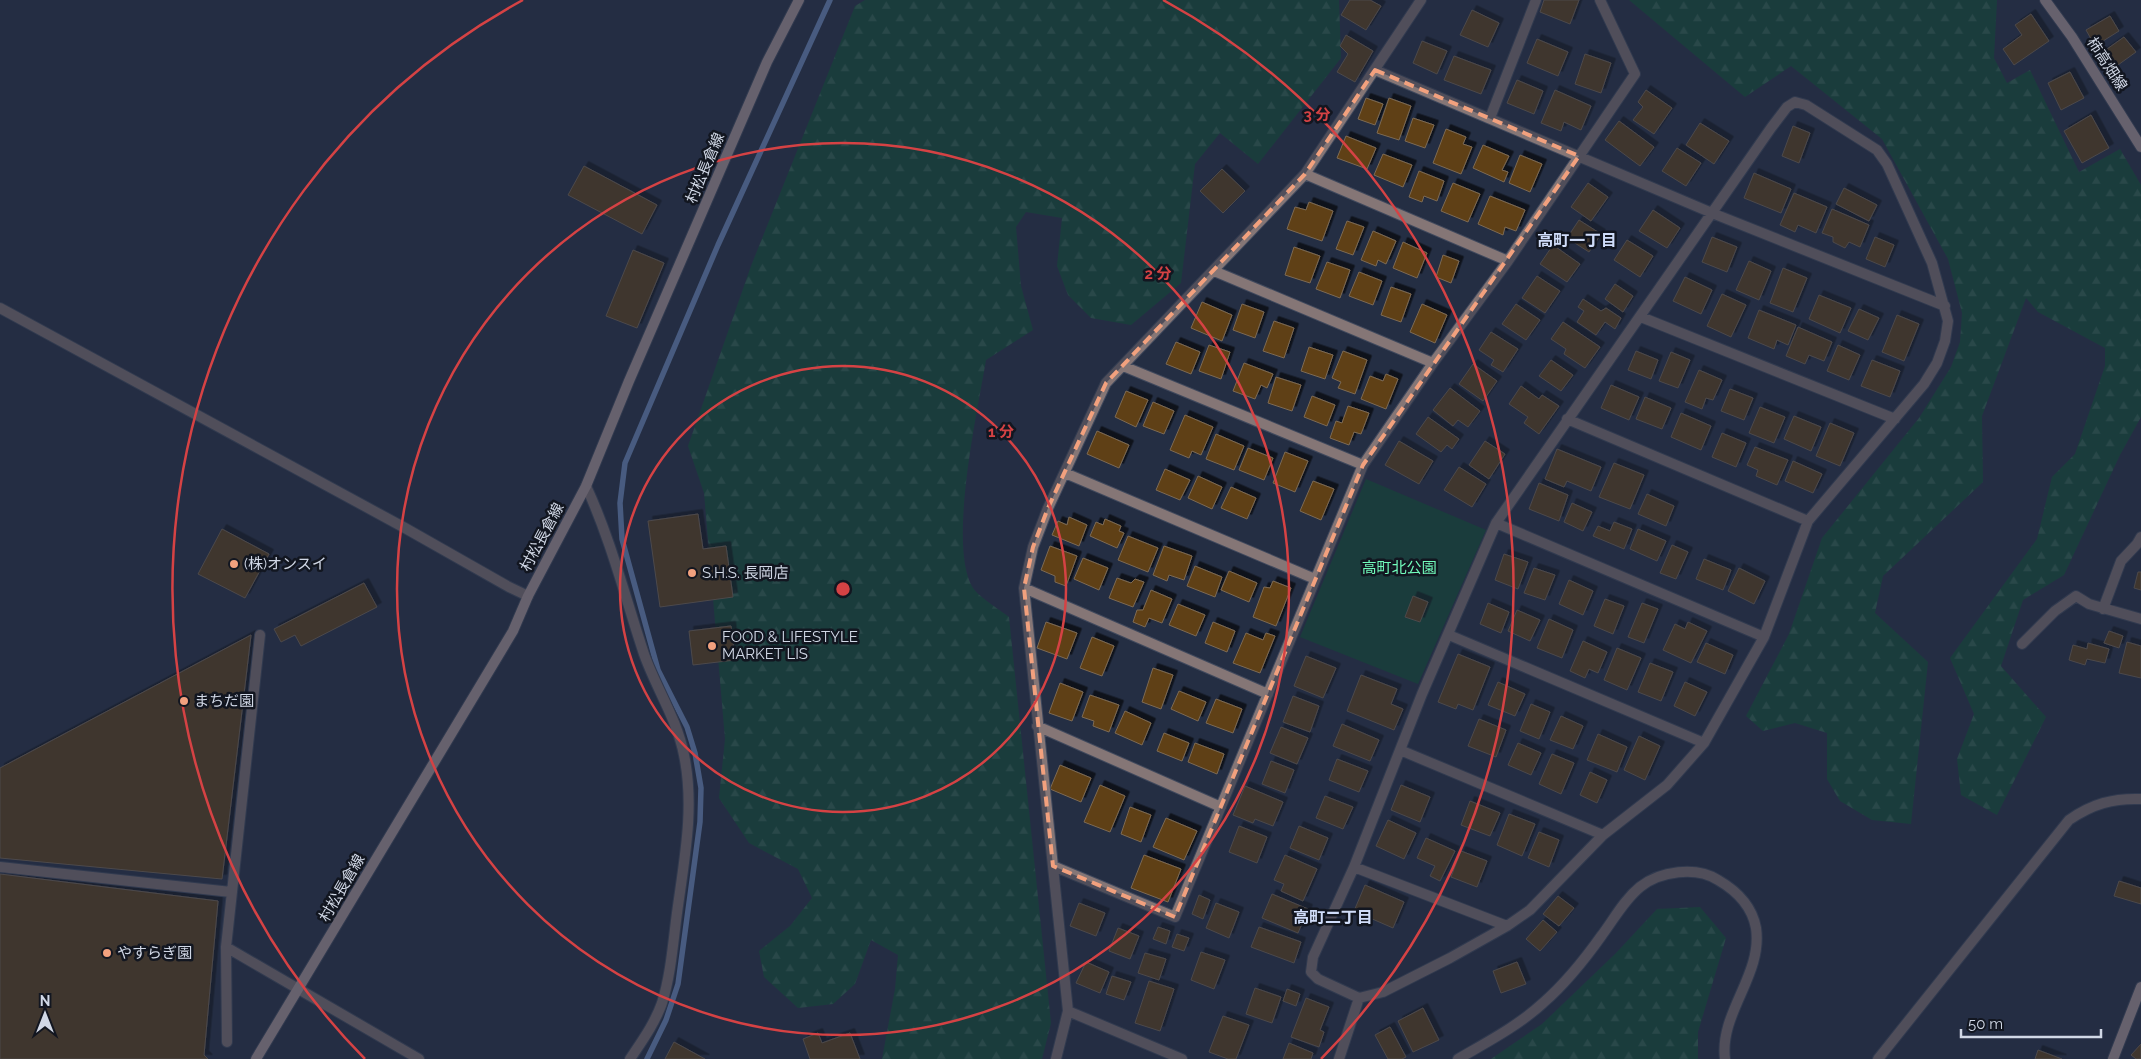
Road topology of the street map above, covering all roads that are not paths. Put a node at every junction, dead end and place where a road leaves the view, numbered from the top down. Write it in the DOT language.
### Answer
graph roads {
  1 [pos="798,0"];
  2 [pos="1421,0"];
  3 [pos="1536,0"];
  4 [pos="1600,0"];
  5 [pos="2045,0"];
  6 [pos="1374,70"];
  7 [pos="1490,118"];
  8 [pos="2141,147"];
  9 [pos="1579,156"];
  10 [pos="1305,174"];
  11 [pos="1712,213"];
  12 [pos="1508,261"];
  13 [pos="1214,271"];
  14 [pos="1945,306"];
  15 [pos="0,308"];
  16 [pos="1641,317"];
  17 [pos="1433,363"];
  18 [pos="1123,366"];
  19 [pos="1567,419"];
  20 [pos="1895,419"];
  21 [pos="1363,466"];
  22 [pos="1064,473"];
  23 [pos="586,486"];
  24 [pos="1808,521"];
  25 [pos="1496,523"];
  26 [pos="2141,537"];
  27 [pos="1316,579"];
  28 [pos="1024,588"];
  29 [pos="528,596"];
  30 [pos="2103,608"];
  31 [pos="2141,619"];
  32 [pos="260,636"];
  33 [pos="1449,636"];
  34 [pos="1764,637"];
  35 [pos="2022,644"];
  36 [pos="1268,694"];
  37 [pos="1037,726"];
  38 [pos="1704,743"];
  39 [pos="1400,750"];
  40 [pos="2141,799"];
  41 [pos="1221,807"];
  42 [pos="1603,835"];
  43 [pos="1053,866"];
  44 [pos="0,867"];
  45 [pos="1354,867"];
  46 [pos="231,892"];
  47 [pos="1507,926"];
  48 [pos="226,947"];
  49 [pos="2141,987"];
  50 [pos="299,991"];
  51 [pos="1360,998"];
  52 [pos="1068,1010"];
  53 [pos="227,1042"];
  54 [pos="256,1059"];
  55 [pos="420,1059"];
  56 [pos="630,1059"];
  57 [pos="1056,1059"];
  58 [pos="1182,1059"];
  59 [pos="1339,1059"];
  60 [pos="1458,1059"];
  61 [pos="1725,1059"];
  62 [pos="1878,1059"];
  63 [pos="2113,1059"];
  1 -- 23 [label="main road, 村松長倉線"];
  2 -- 6 [label="street"];
  3 -- 7 [label="street"];
  4 -- 9 [label="street"];
  5 -- 8 [label="main road, 柿高畑線"];
  6 -- 7 [label="street"];
  6 -- 10 [label="street"];
  7 -- 9 [label="street"];
  9 -- 11 [label="street"];
  9 -- 12 [label="street"];
  10 -- 12 [label="street"];
  10 -- 13 [label="street"];
  11 -- 14 [label="street"];
  11 -- 14 [label="street"];
  11 -- 16 [label="street"];
  12 -- 17 [label="street"];
  13 -- 17 [label="street"];
  13 -- 18 [label="street"];
  14 -- 20 [label="street"];
  15 -- 29 [label="street"];
  16 -- 19 [label="street"];
  16 -- 20 [label="street"];
  17 -- 21 [label="street"];
  18 -- 21 [label="street"];
  18 -- 22 [label="street"];
  19 -- 24 [label="street"];
  19 -- 25 [label="street"];
  20 -- 24 [label="street"];
  21 -- 27 [label="street"];
  22 -- 27 [label="street"];
  22 -- 28 [label="street"];
  23 -- 29 [label="main road, 村松長倉線"];
  23 -- 56 [label="street"];
  24 -- 34 [label="street"];
  25 -- 33 [label="street"];
  25 -- 34 [label="street"];
  26 -- 30 [label="street"];
  27 -- 36 [label="street"];
  28 -- 36 [label="street"];
  28 -- 37 [label="street"];
  29 -- 50 [label="main road, 村松長倉線"];
  30 -- 31 [label="street"];
  30 -- 35 [label="street"];
  32 -- 46 [label="street"];
  33 -- 38 [label="street"];
  33 -- 39 [label="street"];
  34 -- 38 [label="street"];
  36 -- 41 [label="street"];
  37 -- 41 [label="street"];
  37 -- 43 [label="street"];
  38 -- 42 [label="street"];
  39 -- 42 [label="street"];
  39 -- 45 [label="street"];
  40 -- 62 [label="street"];
  41 -- 43 [label="street"];
  42 -- 47 [label="street"];
  43 -- 52 [label="street"];
  44 -- 46 [label="street"];
  45 -- 47 [label="street"];
  45 -- 51 [label="street"];
  46 -- 48 [label="street"];
  47 -- 51 [label="street"];
  48 -- 50 [label="street"];
  48 -- 53 [label="street"];
  49 -- 63 [label="main road"];
  50 -- 54 [label="main road, 村松長倉線"];
  50 -- 55 [label="street"];
  51 -- 59 [label="street"];
  52 -- 57 [label="street"];
  52 -- 58 [label="street"];
  60 -- 61 [label="street"];
}
